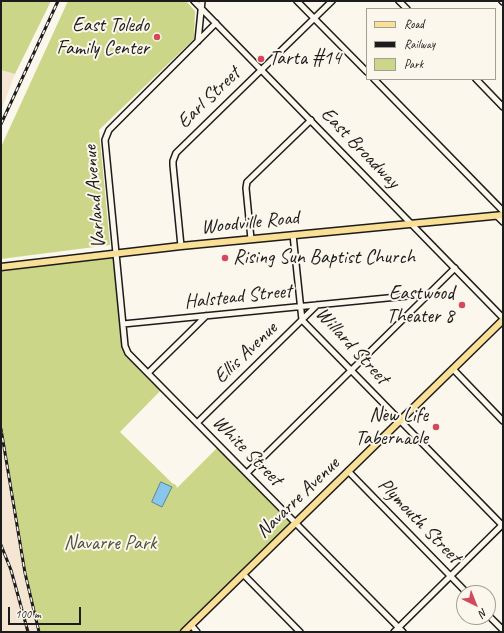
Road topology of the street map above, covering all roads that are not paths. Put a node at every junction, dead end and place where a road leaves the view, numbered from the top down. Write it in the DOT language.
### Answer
graph roads {
  1 [pos="194,1"];
  2 [pos="202,1"];
  3 [pos="297,1"];
  4 [pos="332,1"];
  5 [pos="201,8"];
  6 [pos="314,18"];
  7 [pos="216,23"];
  8 [pos="198,41"];
  9 [pos="261,70"];
  10 [pos="366,71"];
  11 [pos="375,80"];
  12 [pos="477,80"];
  13 [pos="503,107"];
  14 [pos="310,120"];
  15 [pos="503,211"];
  16 [pos="500,216"];
  17 [pos="503,222"];
  18 [pos="412,225"];
  19 [pos="293,235"];
  20 [pos="251,239"];
  21 [pos="181,246"];
  22 [pos="116,254"];
  23 [pos="1,267"];
  24 [pos="455,268"];
  25 [pos="428,294"];
  26 [pos="317,305"];
  27 [pos="300,307"];
  28 [pos="206,316"];
  29 [pos="503,319"];
  30 [pos="302,320"];
  31 [pos="123,324"];
  32 [pos="124,340"];
  33 [pos="453,369"];
  34 [pos="351,370"];
  35 [pos="148,373"];
  36 [pos="400,420"];
  37 [pos="503,421"];
  38 [pos="197,423"];
  39 [pos="348,471"];
  40 [pos="247,473"];
  41 [pos="296,522"];
  42 [pos="503,525"];
  43 [pos="243,574"];
  44 [pos="451,577"];
  45 [pos="459,585"];
  46 [pos="191,625"];
  47 [pos="399,627"];
  48 [pos="184,632"];
  49 [pos="197,632"];
  50 [pos="300,632"];
  51 [pos="394,632"];
  52 [pos="403,632"];
  1 -- 5 [label="street, East Broadway"];
  2 -- 5 [label="street"];
  3 -- 6 [label="street"];
  4 -- 6 [label="street, Earl Street"];
  5 -- 7 [label="street, East Broadway"];
  5 -- 8 [label="street"];
  6 -- 9 [label="street, Earl Street"];
  6 -- 10 [label="street"];
  7 -- 8 [label="street, Varland Avenue"];
  7 -- 9 [label="street, East Broadway"];
  8 -- 22 [label="street, Varland Avenue"];
  9 -- 14 [label="street, East Broadway"];
  9 -- 21 [label="street, Earl Street"];
  11 -- 15 [label="street"];
  12 -- 13 [label="street"];
  14 -- 18 [label="street, East Broadway"];
  14 -- 20 [label="street"];
  16 -- 17 [label="street"];
  16 -- 18 [label="main road, Woodville Road"];
  18 -- 19 [label="main road, Woodville Road"];
  18 -- 24 [label="street, East Broadway"];
  19 -- 20 [label="main road, Woodville Road"];
  19 -- 27 [label="street, Willard Street"];
  20 -- 21 [label="main road, Woodville Road"];
  21 -- 22 [label="main road, Woodville Road"];
  22 -- 23 [label="main road, Woodville Road"];
  22 -- 31 [label="street, Varland Avenue"];
  24 -- 25 [label="street"];
  24 -- 29 [label="street, East Broadway"];
  25 -- 26 [label="street, Halstead Street"];
  25 -- 34 [label="street"];
  26 -- 27 [label="street, Halstead Street"];
  26 -- 30 [label="street, Ellis Avenue"];
  27 -- 28 [label="street, Halstead Street"];
  27 -- 30 [label="street, Willard Street"];
  28 -- 31 [label="street, Halstead Street"];
  28 -- 35 [label="street"];
  29 -- 33 [label="main road, Navarre Avenue"];
  30 -- 34 [label="street, Willard Street"];
  30 -- 38 [label="street, Ellis Avenue"];
  31 -- 32 [label="street, Varland Avenue"];
  32 -- 35 [label="street, White Street"];
  33 -- 36 [label="main road, Navarre Avenue"];
  33 -- 37 [label="street"];
  34 -- 36 [label="street, Willard Street"];
  34 -- 40 [label="street"];
  35 -- 38 [label="street, White Street"];
  36 -- 39 [label="main road, Navarre Avenue"];
  36 -- 42 [label="street, Willard Street"];
  38 -- 40 [label="street, White Street"];
  39 -- 41 [label="main road, Navarre Avenue"];
  39 -- 44 [label="street, Plymouth Street"];
  40 -- 41 [label="street, White Street"];
  41 -- 43 [label="main road, Navarre Avenue"];
  41 -- 47 [label="street, White Street"];
  42 -- 44 [label="street"];
  43 -- 46 [label="main road, Navarre Avenue"];
  43 -- 50 [label="street"];
  44 -- 45 [label="street, Plymouth Street"];
  44 -- 47 [label="street"];
  46 -- 48 [label="main road, Navarre Avenue"];
  46 -- 49 [label="street"];
  47 -- 51 [label="street"];
  47 -- 52 [label="street, White Street"];
}
